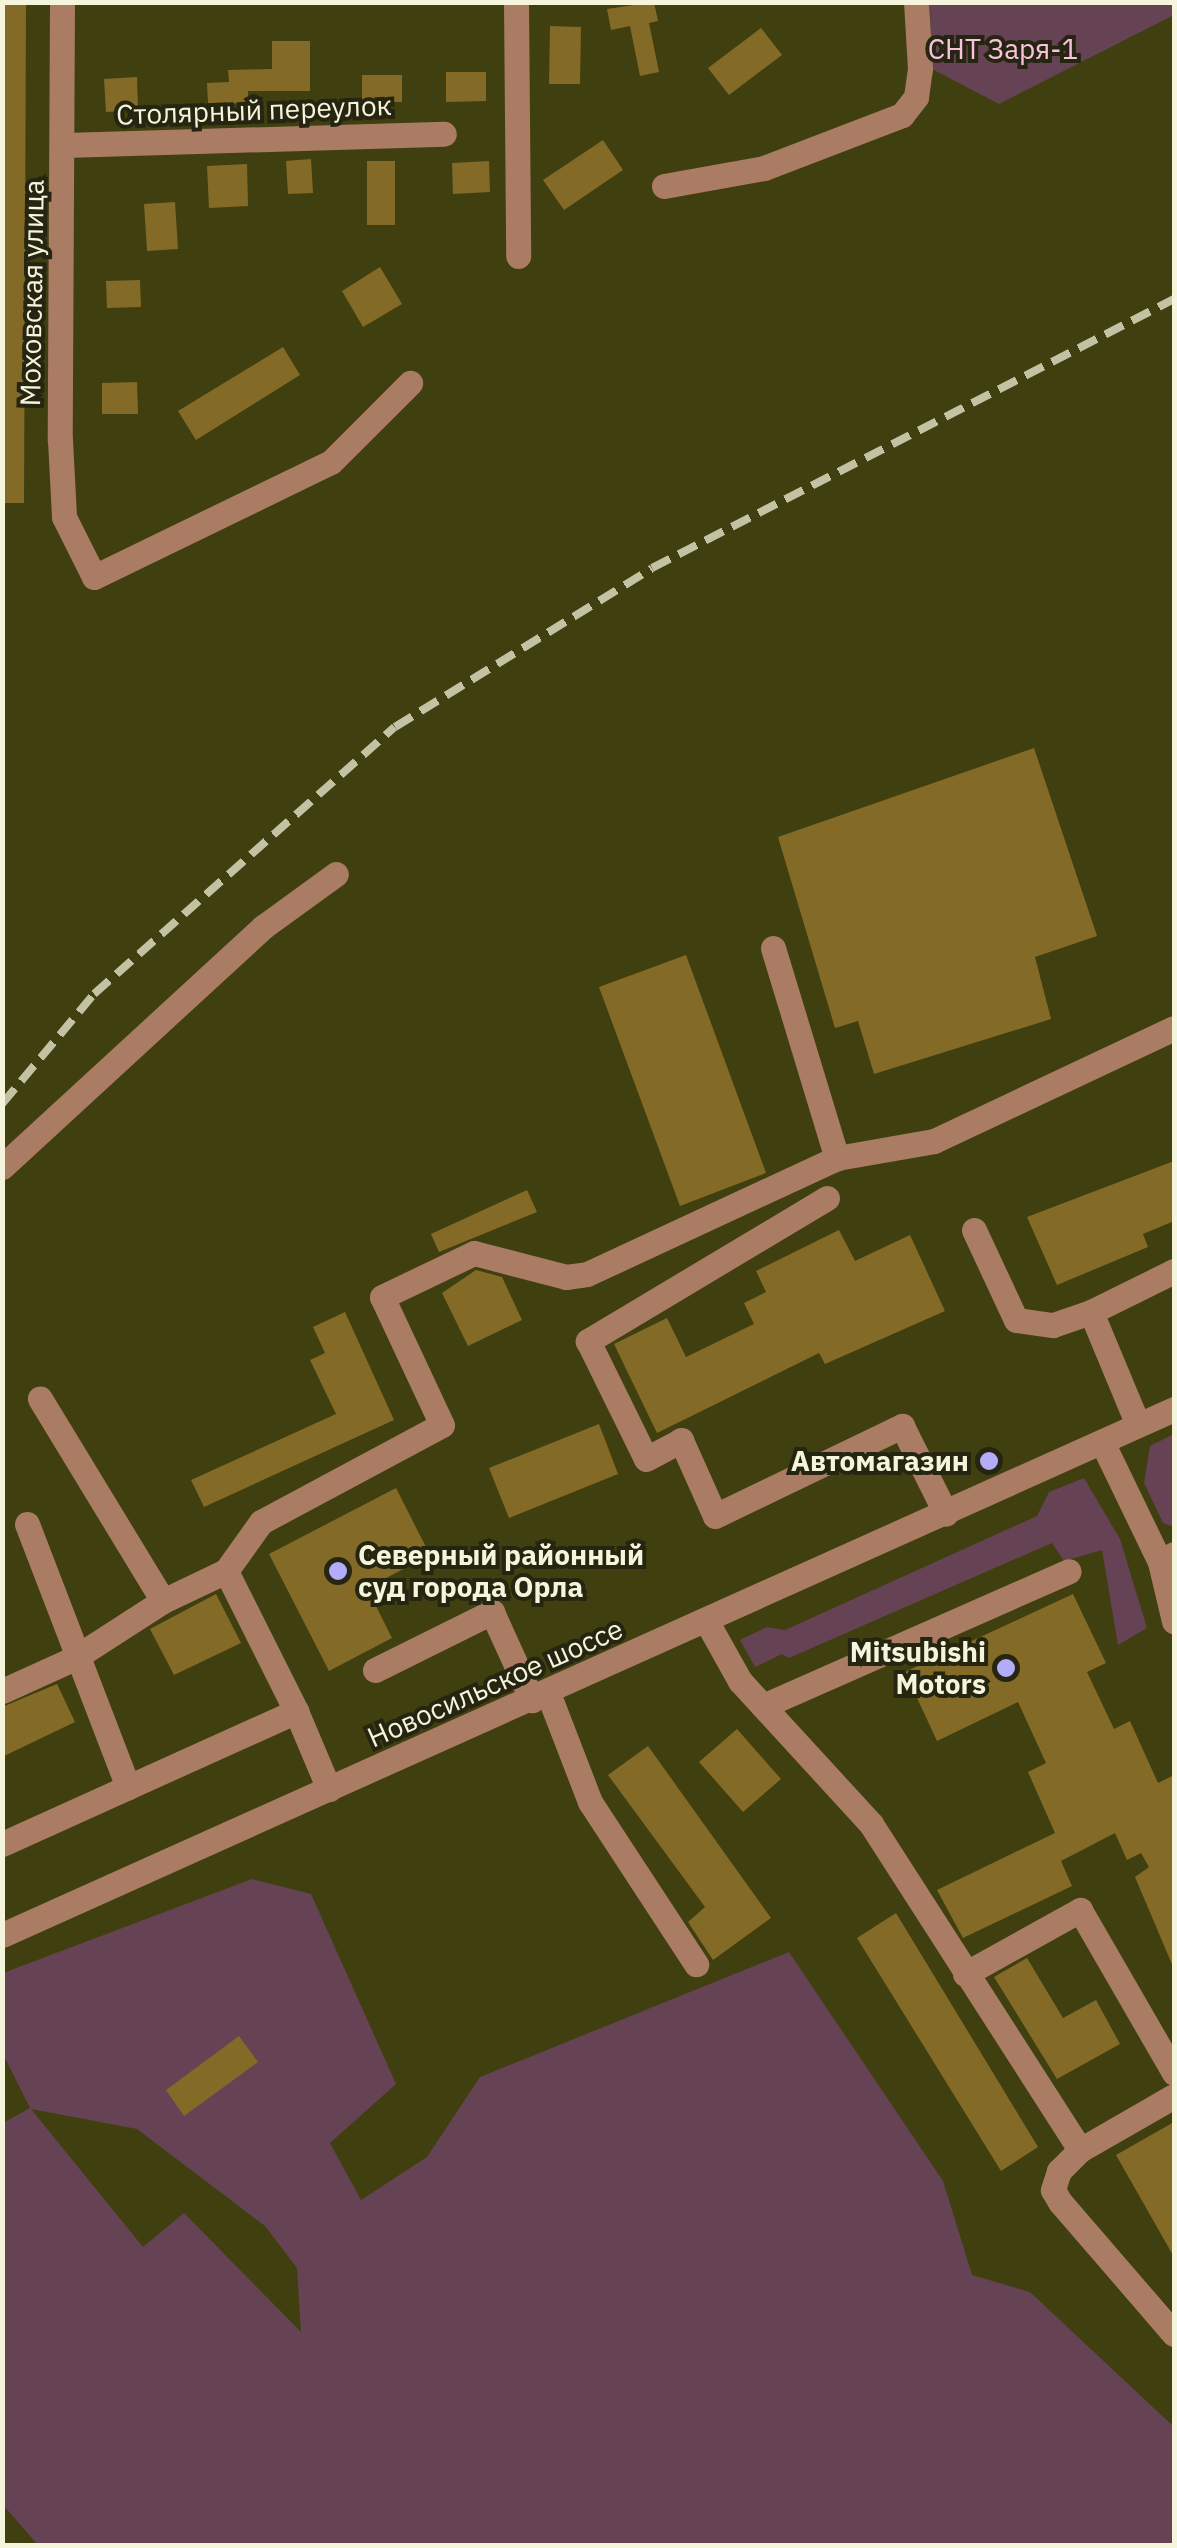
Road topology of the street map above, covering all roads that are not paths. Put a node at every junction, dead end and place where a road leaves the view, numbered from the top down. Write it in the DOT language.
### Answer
graph roads {
  1 [pos="62,2"];
  2 [pos="516,2"];
  3 [pos="916,2"];
  4 [pos="444,134"];
  5 [pos="65,146"];
  6 [pos="664,186"];
  7 [pos="518,256"];
  8 [pos="410,383"];
  9 [pos="336,874"];
  10 [pos="773,948"];
  11 [pos="1174,1028"];
  12 [pos="837,1158"];
  13 [pos="2,1167"];
  14 [pos="827,1198"];
  15 [pos="974,1230"];
  16 [pos="1174,1271"];
  17 [pos="1091,1312"];
  18 [pos="40,1399"];
  19 [pos="1174,1408"];
  20 [pos="1138,1425"];
  21 [pos="1102,1442"];
  22 [pos="946,1514"];
  23 [pos="26,1524"];
  24 [pos="1167,1558"];
  25 [pos="226,1571"];
  26 [pos="1069,1571"];
  27 [pos="163,1601"];
  28 [pos="1174,1621"];
  29 [pos="707,1622"];
  30 [pos="73,1659"];
  31 [pos="376,1670"];
  32 [pos="2,1691"];
  33 [pos="540,1696"];
  34 [pos="763,1706"];
  35 [pos="296,1711"];
  36 [pos="128,1787"];
  37 [pos="330,1789"];
  38 [pos="2,1844"];
  39 [pos="2,1934"];
  40 [pos="696,1964"];
  41 [pos="965,1974"];
  42 [pos="1174,2073"];
  43 [pos="1174,2096"];
  44 [pos="1080,2150"];
  45 [pos="1174,2334"];
  1 -- 5 [label="street, Моховская улица"];
  2 -- 7 [label="street"];
  3 -- 6 [label="street"];
  4 -- 5 [label="street, Столярный переулок"];
  5 -- 8 [label="street, Моховская улица"];
  9 -- 13 [label="street"];
  10 -- 12 [label="street"];
  11 -- 12 [label="street"];
  12 -- 25 [label="street"];
  14 -- 22 [label="street"];
  15 -- 17 [label="street"];
  16 -- 17 [label="street"];
  17 -- 20 [label="street"];
  18 -- 27 [label="street"];
  19 -- 20 [label="street, Новосильское шоссе"];
  20 -- 21 [label="street, Новосильское шоссе"];
  21 -- 22 [label="street, Новосильское шоссе"];
  21 -- 24 [label="street"];
  22 -- 29 [label="street, Новосильское шоссе"];
  23 -- 30 [label="street"];
  24 -- 28 [label="street"];
  25 -- 27 [label="street"];
  25 -- 35 [label="street"];
  26 -- 34 [label="street"];
  27 -- 30 [label="street"];
  29 -- 33 [label="street, Новосильское шоссе"];
  29 -- 34 [label="street"];
  30 -- 32 [label="street"];
  30 -- 36 [label="street"];
  31 -- 33 [label="street"];
  33 -- 37 [label="street, Новосильское шоссе"];
  33 -- 40 [label="street"];
  34 -- 41 [label="street"];
  35 -- 36 [label="street"];
  35 -- 37 [label="street"];
  36 -- 38 [label="street"];
  37 -- 39 [label="street, Новосильское шоссе"];
  41 -- 42 [label="street"];
  41 -- 44 [label="street"];
  43 -- 44 [label="street"];
  44 -- 45 [label="street"];
}
